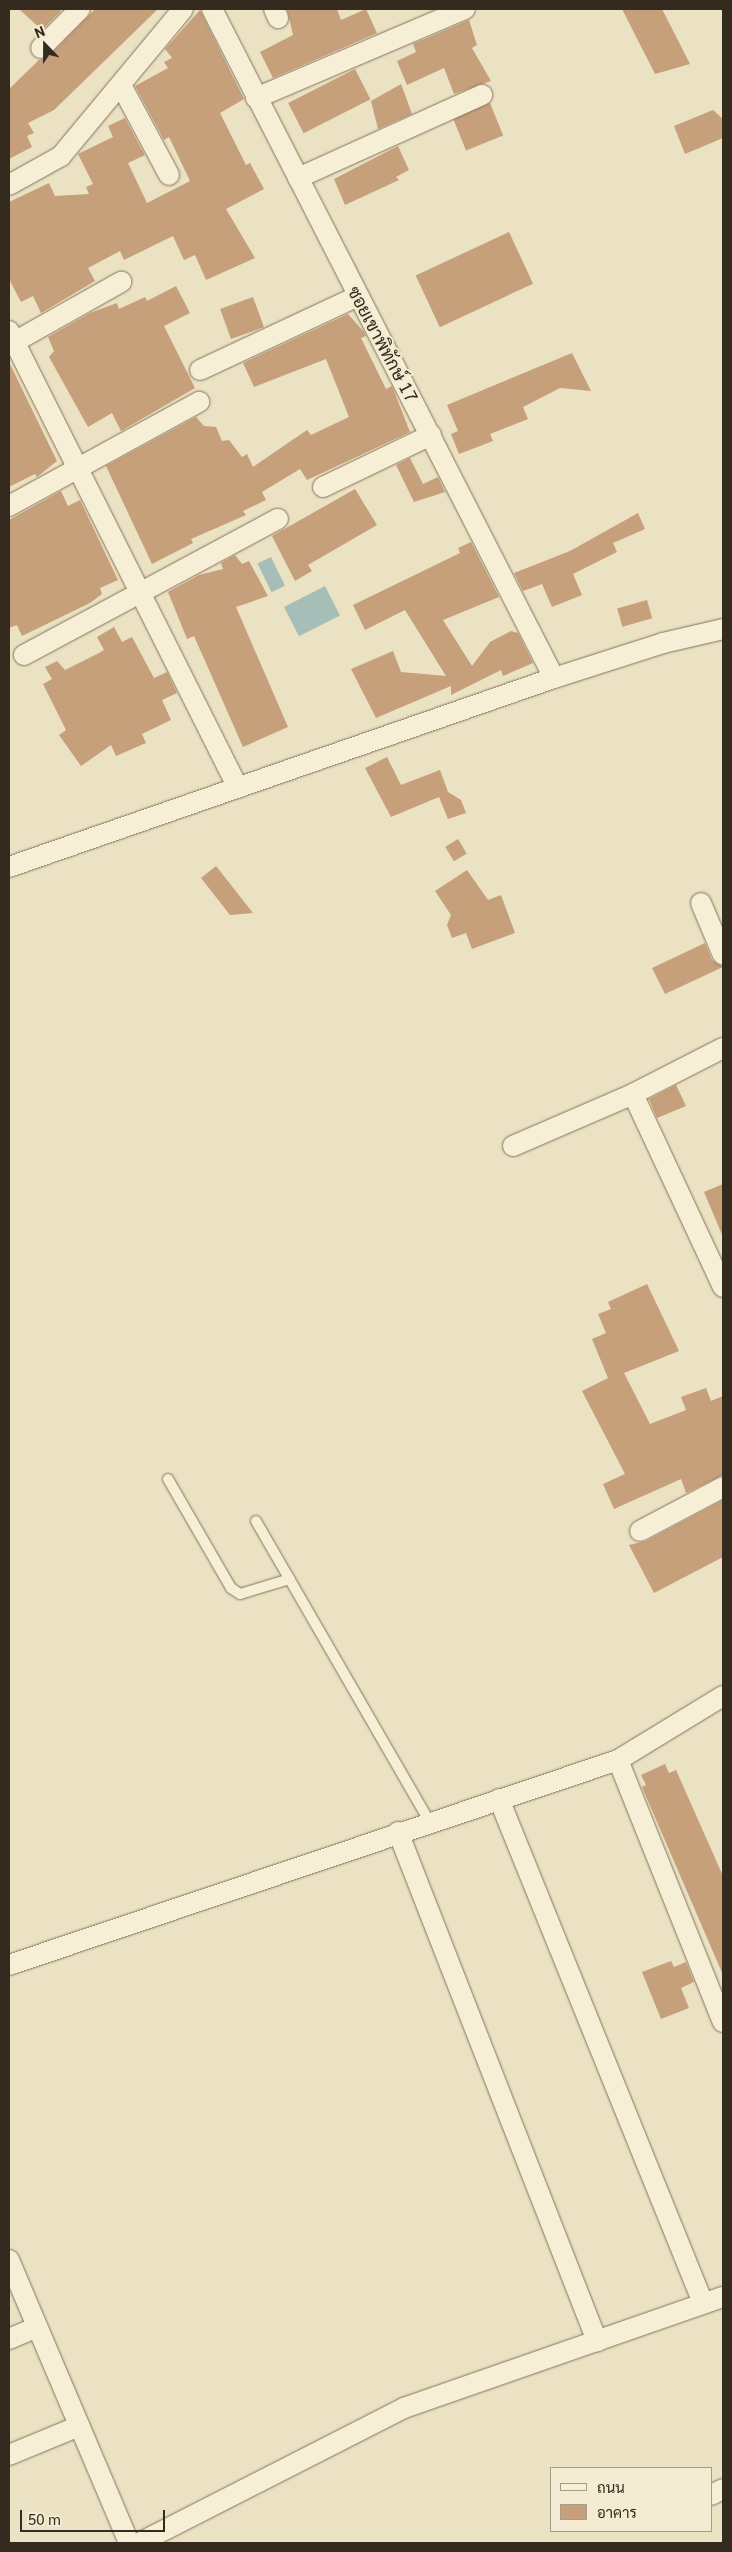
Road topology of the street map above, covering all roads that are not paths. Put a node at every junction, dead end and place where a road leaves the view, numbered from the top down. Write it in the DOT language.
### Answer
graph roads {
  1 [pos="80,9"];
  2 [pos="183,9"];
  3 [pos="212,9"];
  4 [pos="465,9"];
  5 [pos="41,48"];
  6 [pos="120,85"];
  7 [pos="482,95"];
  8 [pos="256,98"];
  9 [pos="169,175"];
  10 [pos="298,178"];
  11 [pos="9,185"];
  12 [pos="121,282"];
  13 [pos="358,296"];
  14 [pos="11,339"];
  15 [pos="200,370"];
  16 [pos="199,402"];
  17 [pos="431,436"];
  18 [pos="79,468"];
  19 [pos="323,487"];
  20 [pos="9,506"];
  21 [pos="278,520"];
  22 [pos="142,592"];
  23 [pos="723,630"];
  24 [pos="24,655"];
  25 [pos="554,678"];
  26 [pos="238,788"];
  27 [pos="9,867"];
  28 [pos="701,903"];
  29 [pos="723,955"];
  30 [pos="723,1048"];
  31 [pos="633,1094"];
  32 [pos="513,1146"];
  33 [pos="723,1287"];
  34 [pos="168,1479"];
  35 [pos="723,1487"];
  36 [pos="256,1521"];
  37 [pos="640,1531"];
  38 [pos="290,1580"];
  39 [pos="723,1696"];
  40 [pos="618,1760"];
  41 [pos="499,1799"];
  42 [pos="429,1821"];
  43 [pos="398,1832"];
  44 [pos="9,1965"];
  45 [pos="723,2022"];
  46 [pos="9,2260"];
  47 [pos="723,2297"];
  48 [pos="703,2303"];
  49 [pos="37,2327"];
  50 [pos="9,2339"];
  51 [pos="597,2341"];
  52 [pos="80,2426"];
  53 [pos="9,2455"];
  54 [pos="129,2543"];
  55 [pos="139,2543"];
  1 -- 5 [label="street"];
  2 -- 6 [label="street"];
  3 -- 8 [label="street, ซอยเขาพิทักษ์ 17"];
  4 -- 8 [label="street"];
  6 -- 9 [label="street"];
  6 -- 11 [label="street"];
  7 -- 10 [label="street"];
  8 -- 10 [label="street, ซอยเขาพิทักษ์ 17"];
  10 -- 13 [label="street, ซอยเขาพิทักษ์ 17"];
  12 -- 14 [label="street"];
  13 -- 15 [label="street"];
  13 -- 17 [label="street, ซอยเขาพิทักษ์ 17"];
  14 -- 18 [label="street"];
  16 -- 18 [label="street"];
  17 -- 19 [label="street"];
  17 -- 25 [label="street, ซอยเขาพิทักษ์ 17"];
  18 -- 20 [label="street"];
  18 -- 22 [label="street"];
  21 -- 22 [label="street"];
  22 -- 24 [label="street"];
  22 -- 26 [label="street"];
  23 -- 25 [label="street"];
  25 -- 26 [label="street"];
  26 -- 27 [label="street"];
  28 -- 29 [label="street"];
  30 -- 31 [label="street"];
  31 -- 32 [label="street"];
  31 -- 33 [label="street"];
  34 -- 38 [label="lane"];
  35 -- 37 [label="street"];
  36 -- 38 [label="lane"];
  38 -- 42 [label="lane"];
  39 -- 40 [label="street"];
  40 -- 41 [label="street"];
  40 -- 45 [label="street"];
  41 -- 42 [label="street"];
  41 -- 48 [label="street"];
  42 -- 43 [label="street"];
  43 -- 44 [label="street"];
  43 -- 51 [label="street"];
  46 -- 49 [label="street"];
  47 -- 48 [label="street"];
  48 -- 51 [label="street"];
  49 -- 50 [label="street"];
  49 -- 52 [label="street"];
  51 -- 55 [label="street"];
  52 -- 53 [label="street"];
  52 -- 54 [label="street"];
}
